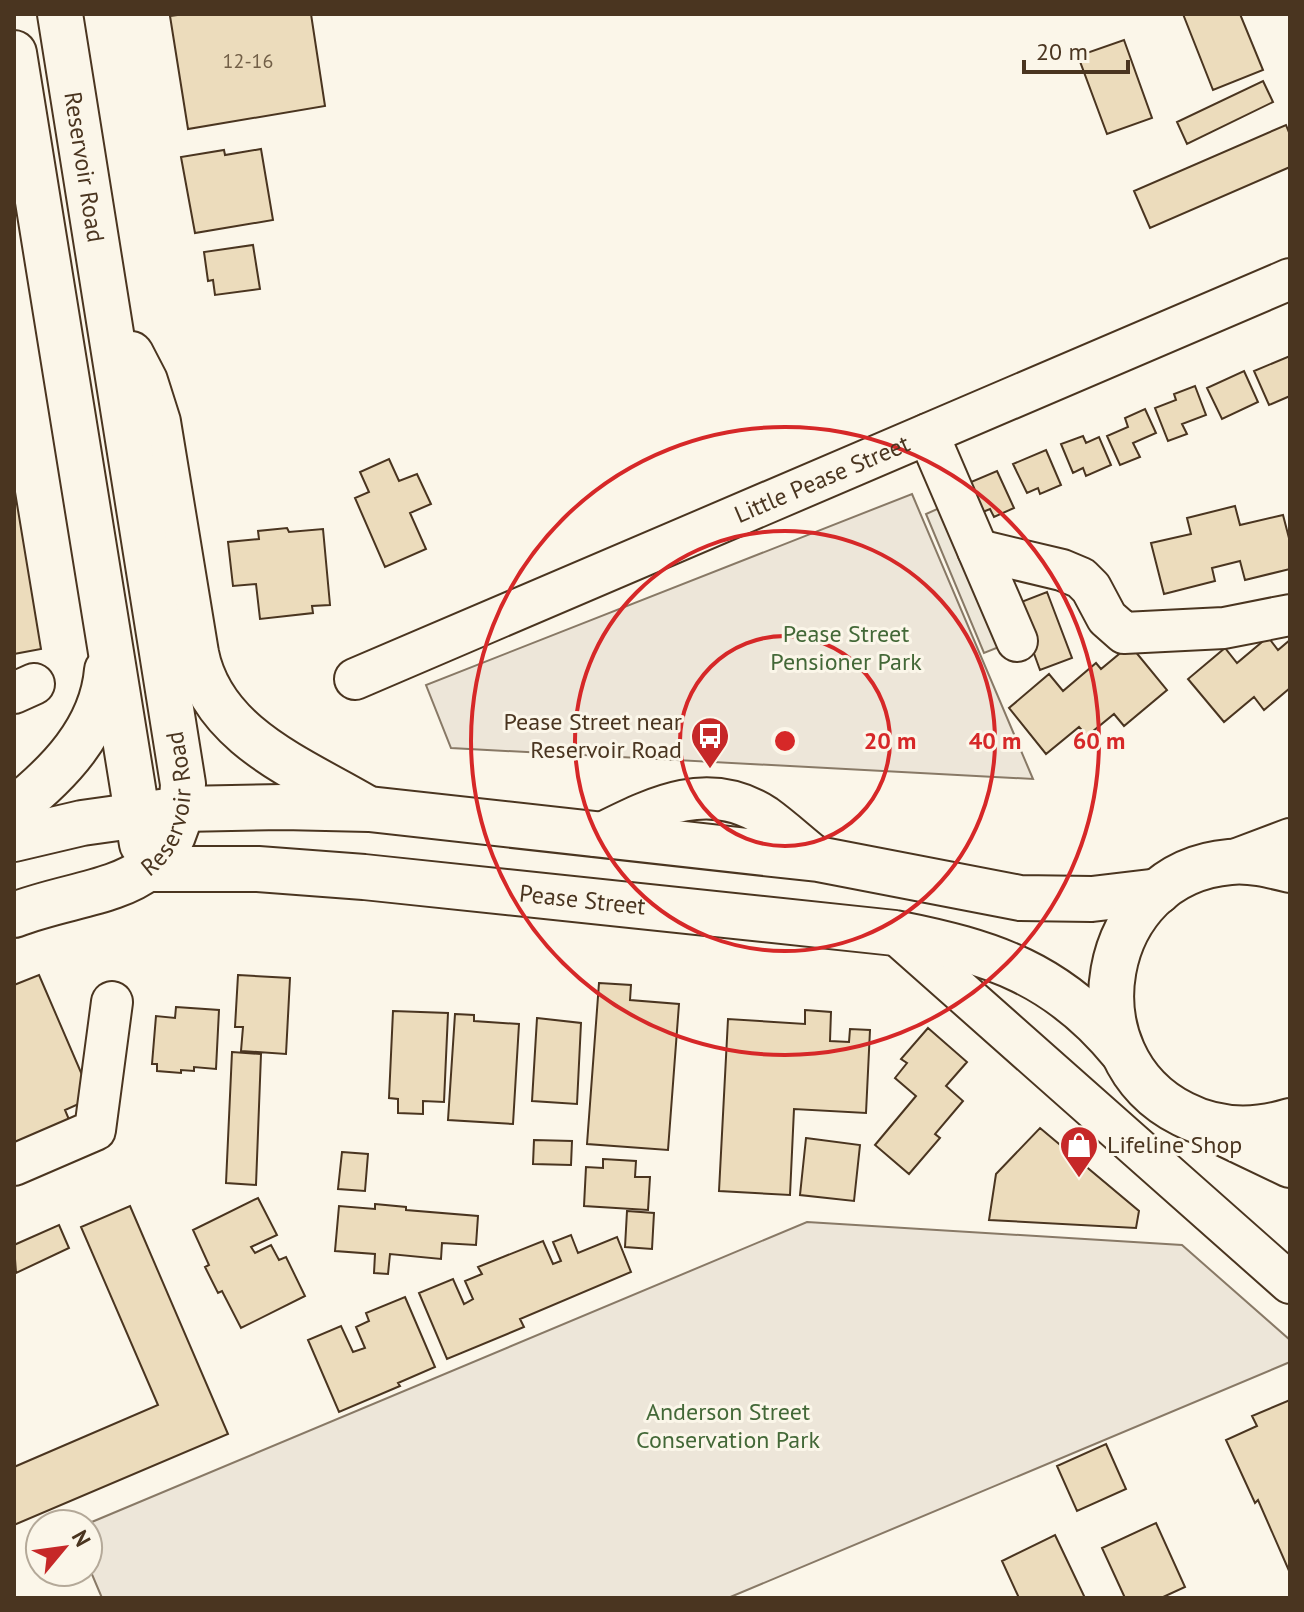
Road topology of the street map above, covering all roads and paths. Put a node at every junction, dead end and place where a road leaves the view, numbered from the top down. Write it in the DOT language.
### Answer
graph roads {
  1 [pos="60,14"];
  2 [pos="14,53"];
  3 [pos="1290,279"];
  4 [pos="108,313"];
  5 [pos="928,434"];
  6 [pos="978,550"];
  7 [pos="1290,615"];
  8 [pos="1017,641"];
  9 [pos="108,644"];
  10 [pos="355,679"];
  11 [pos="14,809"];
  12 [pos="182,809"];
  13 [pos="369,809"];
  14 [pos="136,814"];
  15 [pos="14,839"];
  16 [pos="1290,839"];
  17 [pos="1229,862"];
  18 [pos="148,869"];
  19 [pos="1290,870"];
  20 [pos="1159,891"];
  21 [pos="14,915"];
  22 [pos="895,933"];
  23 [pos="112,1002"];
  24 [pos="1123,1053"];
  25 [pos="1193,1119"];
  26 [pos="1290,1121"];
  27 [pos="14,1165"];
  28 [pos="1290,1165"];
  29 [pos="1290,1283"];
  1 -- 4 [label="main road, Reservoir Road"];
  2 -- 9 [label="main road, Reservoir Road"];
  3 -- 5 [label="street, Little Pease Street"];
  4 -- 12 [label="main road, Reservoir Road"];
  4 -- 13 [label="main road"];
  5 -- 6 [label="street"];
  5 -- 10 [label="street, Little Pease Street"];
  6 -- 7 [label="street"];
  6 -- 8 [label="street"];
  9 -- 11 [label="main road"];
  9 -- 14 [label="main road, Reservoir Road"];
  12 -- 13 [label="main road"];
  12 -- 14 [label="main road"];
  12 -- 18 [label="main road, Reservoir Road"];
  13 -- 20 [label="main road"];
  14 -- 15 [label="main road"];
  14 -- 18 [label="main road, Reservoir Road"];
  16 -- 17 [label="street"];
  17 -- 19 [label="main road"];
  17 -- 20 [label="main road"];
  18 -- 21 [label="main road, Pease Street"];
  18 -- 22 [label="main road, Pease Street"];
  20 -- 24 [label="main road"];
  22 -- 24 [label="main road, Pease Street"];
  22 -- 29 [label="street"];
  23 -- 27 [label="street"];
  24 -- 25 [label="main road"];
  25 -- 26 [label="main road"];
  25 -- 28 [label="main road"];
}
